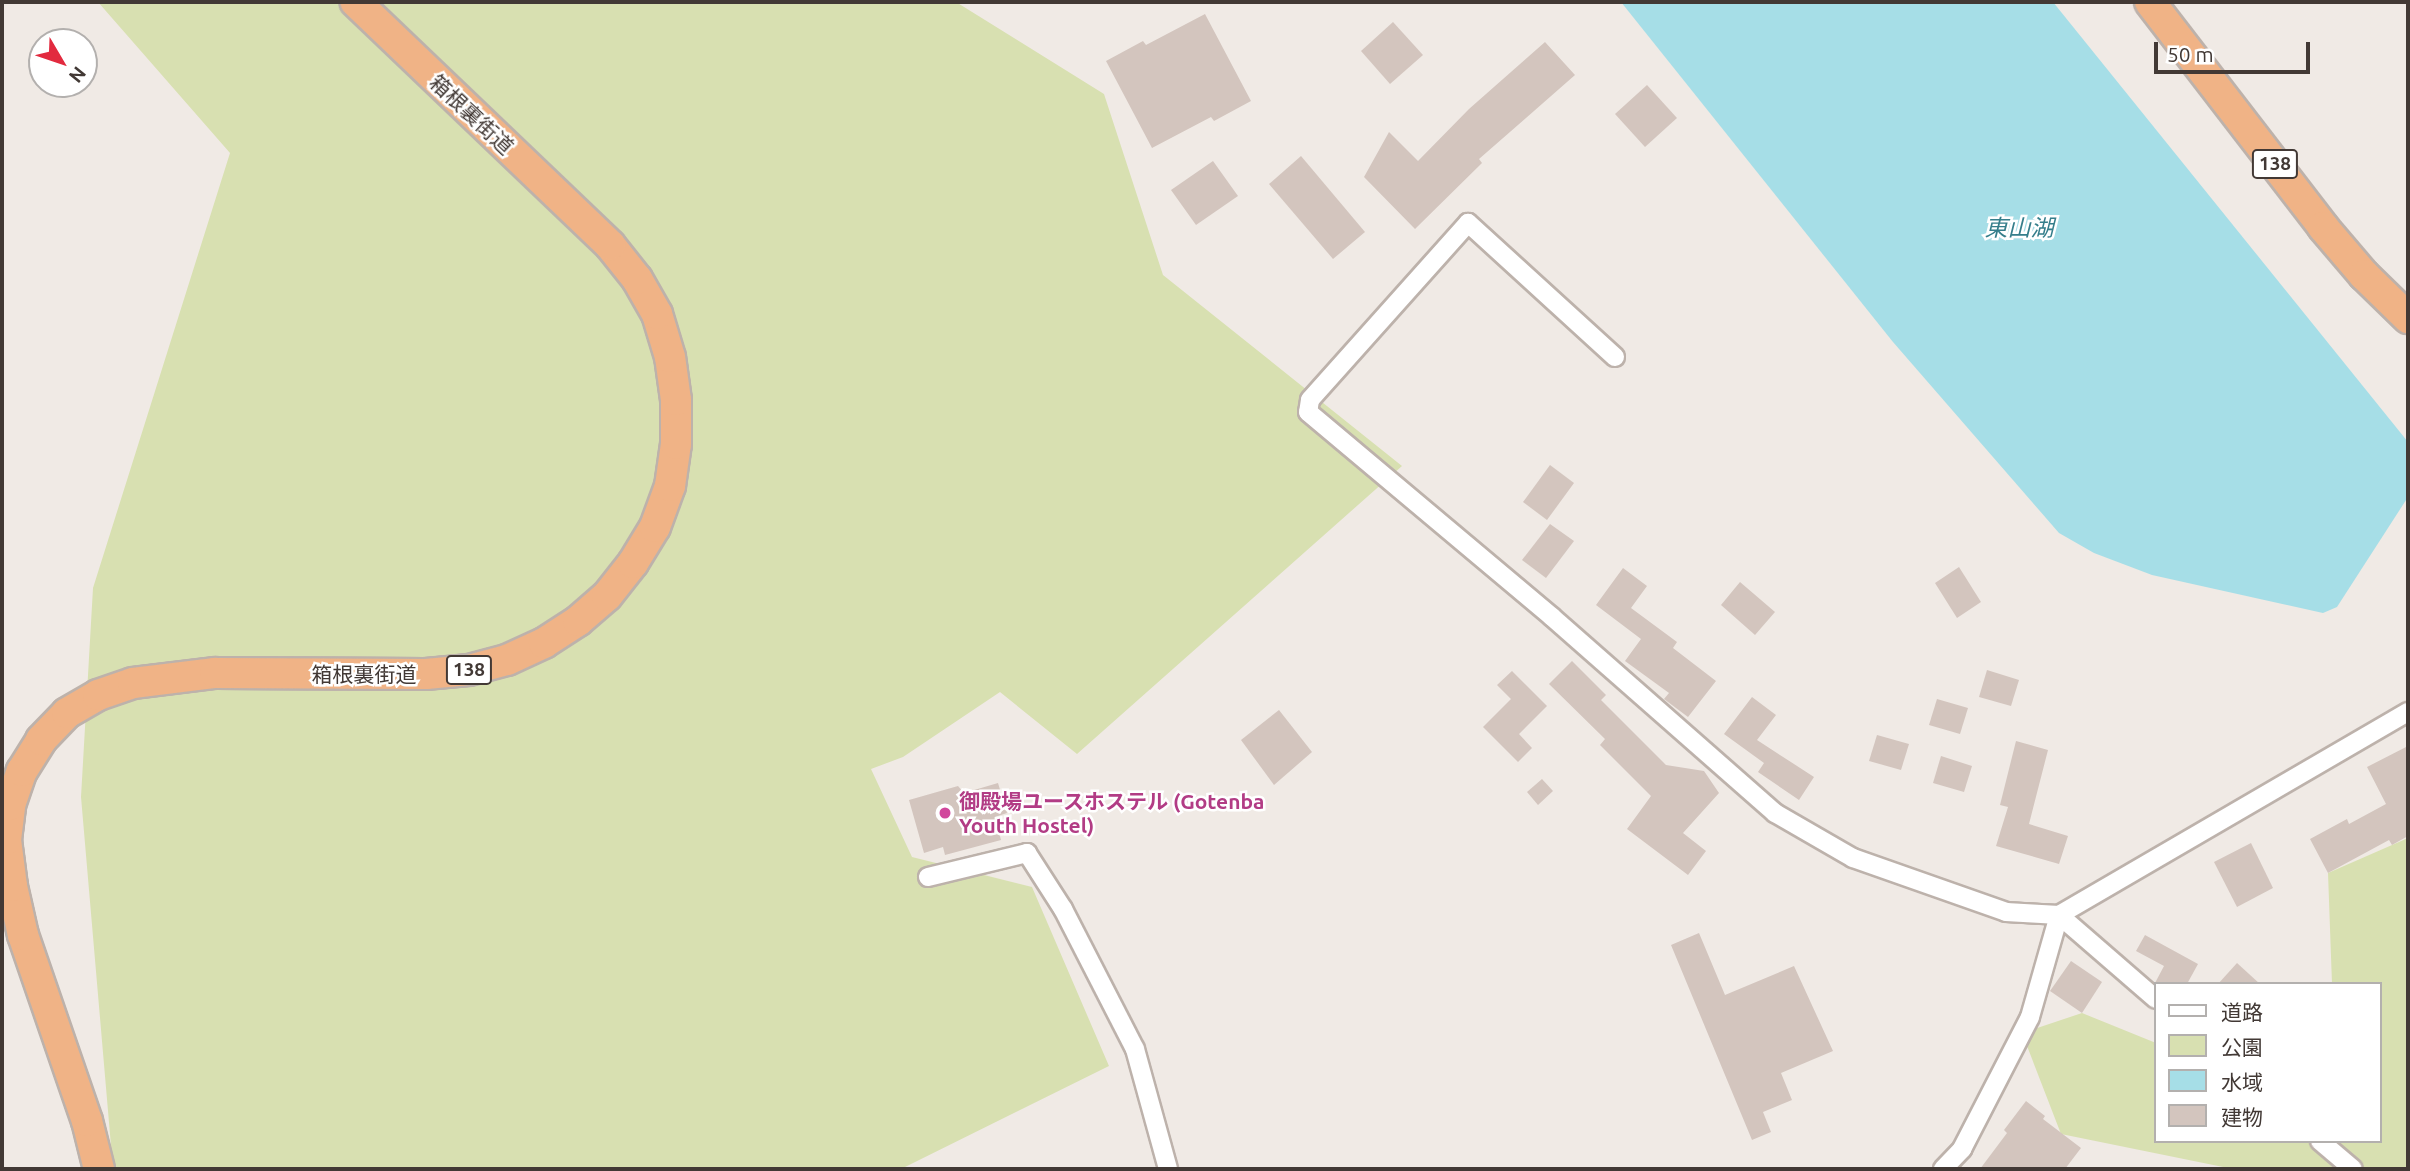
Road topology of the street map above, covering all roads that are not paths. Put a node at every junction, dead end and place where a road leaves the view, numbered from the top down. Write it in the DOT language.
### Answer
graph roads {
  1 [pos="356,2"];
  2 [pos="2150,2"];
  3 [pos="2408,318"];
  4 [pos="1615,357"];
  5 [pos="2408,712"];
  6 [pos="928,877"];
  7 [pos="2059,915"];
  8 [pos="2154,997"];
  9 [pos="2322,1143"];
  10 [pos="99,1169"];
  11 [pos="1168,1169"];
  12 [pos="1943,1169"];
  13 [pos="2353,1169"];
  1 -- 10 [label="highway, 箱根裏街道 / 138"];
  2 -- 3 [label="highway, 138"];
  4 -- 7 [label="street"];
  5 -- 7 [label="street"];
  6 -- 11 [label="street"];
  7 -- 8 [label="street"];
  7 -- 12 [label="street"];
  9 -- 13 [label="street"];
}
